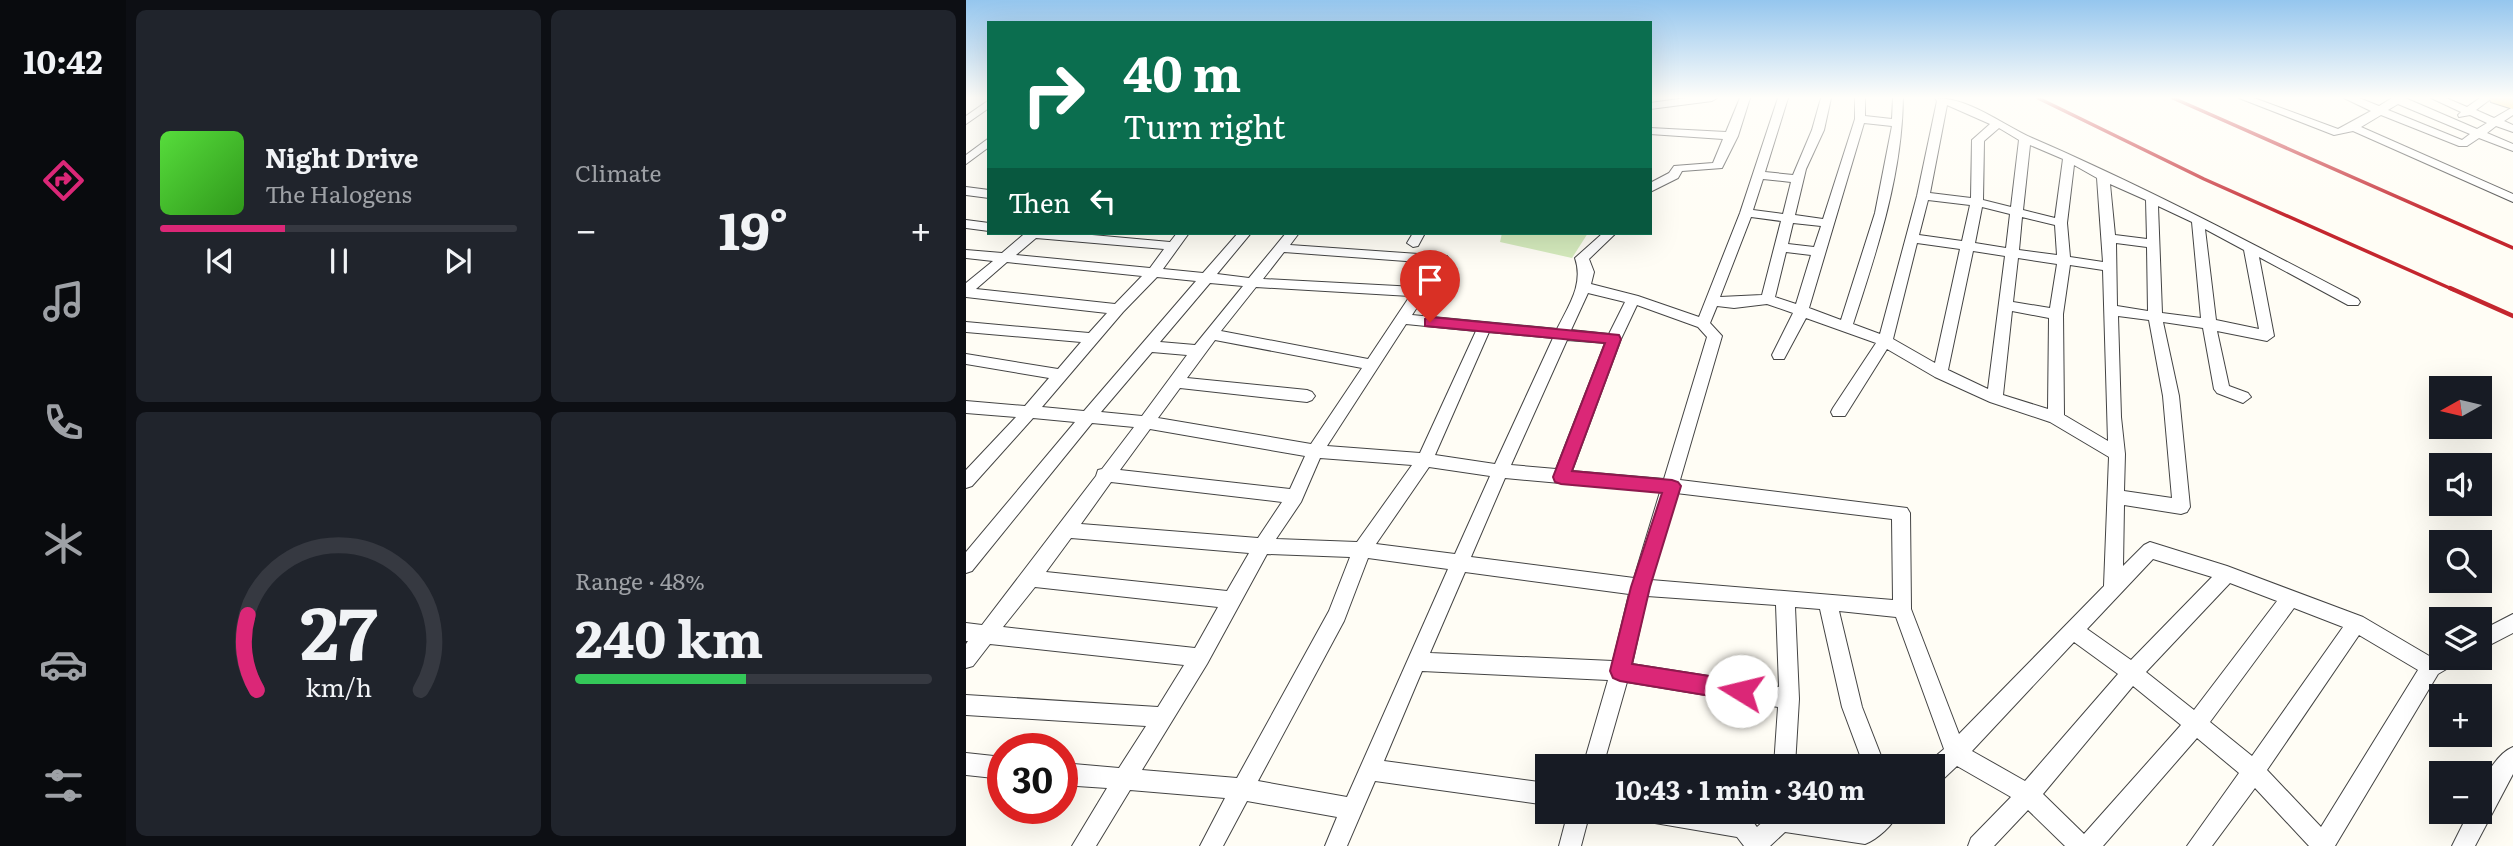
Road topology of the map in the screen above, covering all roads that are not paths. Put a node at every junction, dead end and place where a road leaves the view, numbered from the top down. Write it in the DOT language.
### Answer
graph roads {
  1 [pos="1731,137"];
  2 [pos="1771,137"];
  3 [pos="1815,137"];
  4 [pos="1854,137"];
  5 [pos="1896,137"];
  6 [pos="1934,137"];
  7 [pos="1981,137"];
  8 [pos="2377,137"];
  9 [pos="2447,137"];
  10 [pos="2475,137"];
  11 [pos="2489,137"];
  12 [pos="2025,139"];
  13 [pos="987,143"];
  14 [pos="2513,148"];
  15 [pos="2069,157"];
  16 [pos="967,159"];
  17 [pos="987,161"];
  18 [pos="1760,175"];
  19 [pos="2103,176"];
  20 [pos="1798,179"];
  21 [pos="1652,186"];
  22 [pos="966,191"];
  23 [pos="987,194"];
  24 [pos="1923,196"];
  25 [pos="2513,198"];
  26 [pos="2152,199"];
  27 [pos="1977,202"];
  28 [pos="2017,212"];
  29 [pos="1746,214"];
  30 [pos="1789,218"];
  31 [pos="2198,220"];
  32 [pos="1826,223"];
  33 [pos="2062,223"];
  34 [pos="966,224"];
  35 [pos="987,228"];
  36 [pos="1032,235"];
  37 [pos="1055,235"];
  38 [pos="1181,235"];
  39 [pos="1243,235"];
  40 [pos="1291,235"];
  41 [pos="1608,235"];
  42 [pos="1912,238"];
  43 [pos="2109,238"];
  44 [pos="2151,244"];
  45 [pos="1172,246"];
  46 [pos="1966,246"];
  47 [pos="1781,247"];
  48 [pos="2249,247"];
  49 [pos="1280,248"];
  50 [pos="1818,252"];
  51 [pos="966,254"];
  52 [pos="2012,254"];
  53 [pos="1008,258"];
  54 [pos="2064,261"];
  55 [pos="2109,267"];
  56 [pos="1154,272"];
  57 [pos="1206,277"];
  58 [pos="1252,282"];
  59 [pos="1584,287"];
  60 [pos="966,291"];
  61 [pos="1421,292"];
  62 [pos="1633,299"];
  63 [pos="1768,299"];
  64 [pos="1710,301"];
  65 [pos="2353,302"];
  66 [pos="2006,304"];
  67 [pos="1118,309"];
  68 [pos="2110,310"];
  69 [pos="1800,311"];
  70 [pos="2056,314"];
  71 [pos="2155,317"];
  72 [pos="1403,319"];
  73 [pos="1703,324"];
  74 [pos="2209,324"];
  75 [pos="1846,325"];
  76 [pos="966,327"];
  77 [pos="1484,328"];
  78 [pos="1211,334"];
  79 [pos="1562,334"];
  80 [pos="1093,338"];
  81 [pos="1614,339"];
  82 [pos="1885,341"];
  83 [pos="1148,346"];
  84 [pos="1198,351"];
  85 [pos="1779,355"];
  86 [pos="966,359"];
  87 [pos="1373,365"];
  88 [pos="1940,373"];
  89 [pos="1062,375"];
  90 [pos="1177,382"];
  91 [pos="1307,396"];
  92 [pos="2243,397"];
  93 [pos="1994,398"];
  94 [pos="966,407"];
  95 [pos="1839,412"];
  96 [pos="1029,413"];
  97 [pos="1087,418"];
  98 [pos="2056,418"];
  99 [pos="1146,422"];
  100 [pos="1315,452"];
  101 [pos="2117,454"];
  102 [pos="966,460"];
  103 [pos="1425,460"];
  104 [pos="985,461"];
  105 [pos="1499,471"];
  106 [pos="1104,475"];
  107 [pos="1561,477"];
  108 [pos="966,481"];
  109 [pos="1672,486"];
  110 [pos="2114,496"];
  111 [pos="1295,497"];
  112 [pos="1064,530"];
  113 [pos="1262,546"];
  114 [pos="1362,550"];
  115 [pos="1460,561"];
  116 [pos="966,565"];
  117 [pos="2227,574"];
  118 [pos="1031,578"];
  119 [pos="1640,587"];
  120 [pos="2113,589"];
  121 [pos="1785,599"];
  122 [pos="2290,599"];
  123 [pos="1230,600"];
  124 [pos="1827,601"];
  125 [pos="1902,609"];
  126 [pos="2356,623"];
  127 [pos="2513,623"];
  128 [pos="2074,631"];
  129 [pos="966,632"];
  130 [pos="988,633"];
  131 [pos="2492,634"];
  132 [pos="1200,658"];
  133 [pos="2429,658"];
  134 [pos="966,659"];
  135 [pos="1418,663"];
  136 [pos="2436,670"];
  137 [pos="1620,671"];
  138 [pos="2132,673"];
  139 [pos="1789,699"];
  140 [pos="966,705"];
  141 [pos="1161,717"];
  142 [pos="2195,724"];
  143 [pos="1956,753"];
  144 [pos="1596,754"];
  145 [pos="1785,754"];
  146 [pos="1870,754"];
  147 [pos="2513,757"];
  148 [pos="1945,763"];
  149 [pos="966,764"];
  150 [pos="987,766"];
  151 [pos="1370,770"];
  152 [pos="2254,771"];
  153 [pos="1078,776"];
  154 [pos="1124,780"];
  155 [pos="1242,789"];
  156 [pos="1535,792"];
  157 [pos="2028,795"];
  158 [pos="1352,809"];
  159 [pos="1576,824"];
  160 [pos="1725,824"];
  161 [pos="1774,824"];
  162 [pos="1821,824"];
  163 [pos="1875,824"];
  164 [pos="1756,845"];
  165 [pos="1083,846"];
  166 [pos="1211,846"];
  167 [pos="1336,846"];
  168 [pos="1570,846"];
  169 [pos="1979,846"];
  170 [pos="2081,846"];
  171 [pos="2088,846"];
  172 [pos="2199,846"];
  173 [pos="2323,846"];
  174 [pos="2463,846"];
  1 -- 21 [label="street"];
  2 -- 18 [label="street"];
  3 -- 20 [label="street"];
  4 -- 32 [label="street"];
  5 -- 75 [label="street"];
  6 -- 24 [label="street"];
  7 -- 27 [label="street"];
  8 -- 25 [label="street"];
  9 -- 10 [label="street"];
  11 -- 14 [label="street"];
  12 -- 15 [label="street"];
  12 -- 28 [label="street"];
  13 -- 16 [label="street"];
  15 -- 19 [label="street"];
  15 -- 33 [label="street"];
  16 -- 17 [label="street"];
  18 -- 20 [label="street"];
  18 -- 29 [label="street"];
  19 -- 26 [label="street"];
  19 -- 43 [label="street"];
  20 -- 30 [label="street"];
  22 -- 23 [label="street"];
  24 -- 27 [label="street"];
  24 -- 42 [label="street"];
  26 -- 31 [label="street"];
  26 -- 44 [label="street"];
  27 -- 28 [label="street"];
  27 -- 46 [label="street"];
  28 -- 33 [label="street"];
  28 -- 52 [label="street"];
  29 -- 30 [label="street"];
  29 -- 64 [label="street"];
  30 -- 32 [label="street"];
  30 -- 47 [label="street"];
  31 -- 48 [label="street"];
  31 -- 74 [label="street"];
  32 -- 50 [label="street"];
  33 -- 54 [label="street"];
  34 -- 35 [label="street"];
  36 -- 53 [label="street"];
  37 -- 45 [label="street"];
  38 -- 45 [label="street"];
  39 -- 57 [label="street"];
  40 -- 49 [label="street"];
  41 -- 59 [label="street"];
  42 -- 46 [label="street"];
  42 -- 82 [label="street"];
  43 -- 44 [label="street"];
  43 -- 55 [label="street"];
  44 -- 71 [label="street"];
  45 -- 56 [label="street"];
  46 -- 52 [label="street"];
  46 -- 88 [label="street"];
  47 -- 50 [label="street"];
  47 -- 63 [label="street"];
  48 -- 65 [label="street"];
  48 -- 74 [label="street"];
  49 -- 58 [label="street"];
  49 -- 61 [label="street"];
  50 -- 69 [label="street"];
  51 -- 53 [label="street"];
  52 -- 54 [label="street"];
  52 -- 66 [label="street"];
  53 -- 56 [label="street"];
  53 -- 60 [label="street"];
  54 -- 55 [label="street"];
  54 -- 70 [label="street"];
  55 -- 68 [label="street"];
  56 -- 57 [label="street"];
  56 -- 67 [label="street"];
  57 -- 58 [label="street"];
  57 -- 83 [label="street"];
  58 -- 61 [label="street"];
  58 -- 78 [label="street"];
  59 -- 62 [label="street"];
  59 -- 79 [label="street"];
  60 -- 67 [label="street"];
  61 -- 72 [label="street"];
  62 -- 73 [label="street"];
  62 -- 81 [label="street"];
  63 -- 64 [label="street"];
  63 -- 69 [label="street"];
  64 -- 73 [label="street"];
  66 -- 70 [label="street"];
  66 -- 93 [label="street"];
  67 -- 80 [label="street"];
  68 -- 71 [label="street"];
  68 -- 101 [label="street"];
  69 -- 75 [label="street"];
  69 -- 85 [label="street"];
  70 -- 98 [label="street"];
  71 -- 74 [label="street"];
  71 -- 110 [label="street"];
  72 -- 77 [label="street"];
  72 -- 87 [label="street"];
  73 -- 109 [label="street"];
  74 -- 92 [label="street"];
  75 -- 82 [label="street"];
  76 -- 80 [label="street"];
  77 -- 79 [label="street"];
  77 -- 103 [label="street"];
  78 -- 84 [label="street"];
  78 -- 87 [label="street"];
  79 -- 81 [label="street"];
  79 -- 105 [label="street"];
  80 -- 89 [label="street"];
  81 -- 107 [label="street"];
  82 -- 88 [label="street"];
  82 -- 95 [label="street"];
  83 -- 84 [label="street"];
  83 -- 97 [label="street"];
  84 -- 90 [label="street"];
  86 -- 89 [label="street"];
  87 -- 100 [label="street"];
  88 -- 93 [label="street"];
  89 -- 96 [label="street"];
  90 -- 91 [label="street"];
  90 -- 99 [label="street"];
  93 -- 98 [label="street"];
  94 -- 96 [label="street"];
  96 -- 97 [label="street"];
  96 -- 104 [label="street"];
  97 -- 99 [label="street"];
  97 -- 116 [label="street"];
  98 -- 101 [label="street"];
  99 -- 100 [label="street"];
  99 -- 106 [label="street"];
  100 -- 103 [label="street"];
  100 -- 111 [label="street"];
  101 -- 110 [label="street"];
  102 -- 104 [label="street"];
  103 -- 105 [label="street"];
  103 -- 114 [label="street"];
  104 -- 108 [label="street"];
  105 -- 107 [label="street"];
  105 -- 115 [label="street"];
  106 -- 111 [label="street"];
  106 -- 112 [label="street"];
  107 -- 109 [label="street"];
  109 -- 119 [label="street"];
  109 -- 125 [label="street"];
  110 -- 120 [label="street"];
  111 -- 113 [label="street"];
  112 -- 113 [label="street"];
  112 -- 118 [label="street"];
  113 -- 114 [label="street"];
  113 -- 123 [label="street"];
  114 -- 115 [label="street"];
  114 -- 155 [label="street"];
  115 -- 119 [label="street"];
  115 -- 135 [label="street"];
  117 -- 120 [label="street"];
  117 -- 122 [label="street"];
  117 -- 138 [label="street"];
  118 -- 123 [label="street"];
  118 -- 130 [label="street"];
  119 -- 121 [label="street"];
  119 -- 137 [label="street"];
  120 -- 128 [label="street"];
  121 -- 124 [label="street"];
  121 -- 139 [label="street"];
  122 -- 126 [label="street"];
  122 -- 142 [label="street"];
  123 -- 132 [label="street"];
  124 -- 125 [label="street"];
  124 -- 146 [label="street"];
  125 -- 143 [label="street"];
  126 -- 133 [label="street"];
  126 -- 152 [label="street"];
  127 -- 131 [label="street"];
  128 -- 138 [label="street"];
  128 -- 143 [label="street"];
  129 -- 130 [label="street"];
  130 -- 132 [label="street"];
  130 -- 134 [label="street"];
  132 -- 141 [label="street"];
  135 -- 137 [label="street"];
  135 -- 151 [label="street"];
  136 -- 173 [label="street"];
  137 -- 139 [label="street"];
  137 -- 144 [label="street"];
  138 -- 142 [label="street"];
  138 -- 157 [label="street"];
  139 -- 145 [label="street"];
  140 -- 141 [label="street"];
  141 -- 154 [label="street"];
  142 -- 152 [label="street"];
  142 -- 171 [label="street"];
  143 -- 148 [label="street"];
  143 -- 157 [label="street"];
  147 -- 174 [label="street"];
  149 -- 150 [label="street"];
  151 -- 156 [label="street"];
  151 -- 158 [label="street"];
  152 -- 172 [label="street"];
  152 -- 173 [label="street"];
  153 -- 154 [label="street"];
  154 -- 155 [label="street"];
  154 -- 165 [label="street"];
  155 -- 158 [label="street"];
  155 -- 166 [label="street"];
  157 -- 169 [label="street"];
  157 -- 170 [label="street"];
  158 -- 167 [label="street"];
  159 -- 168 [label="street"];
  160 -- 164 [label="street"];
  161 -- 164 [label="street"];
  162 -- 163 [label="street"];
}
